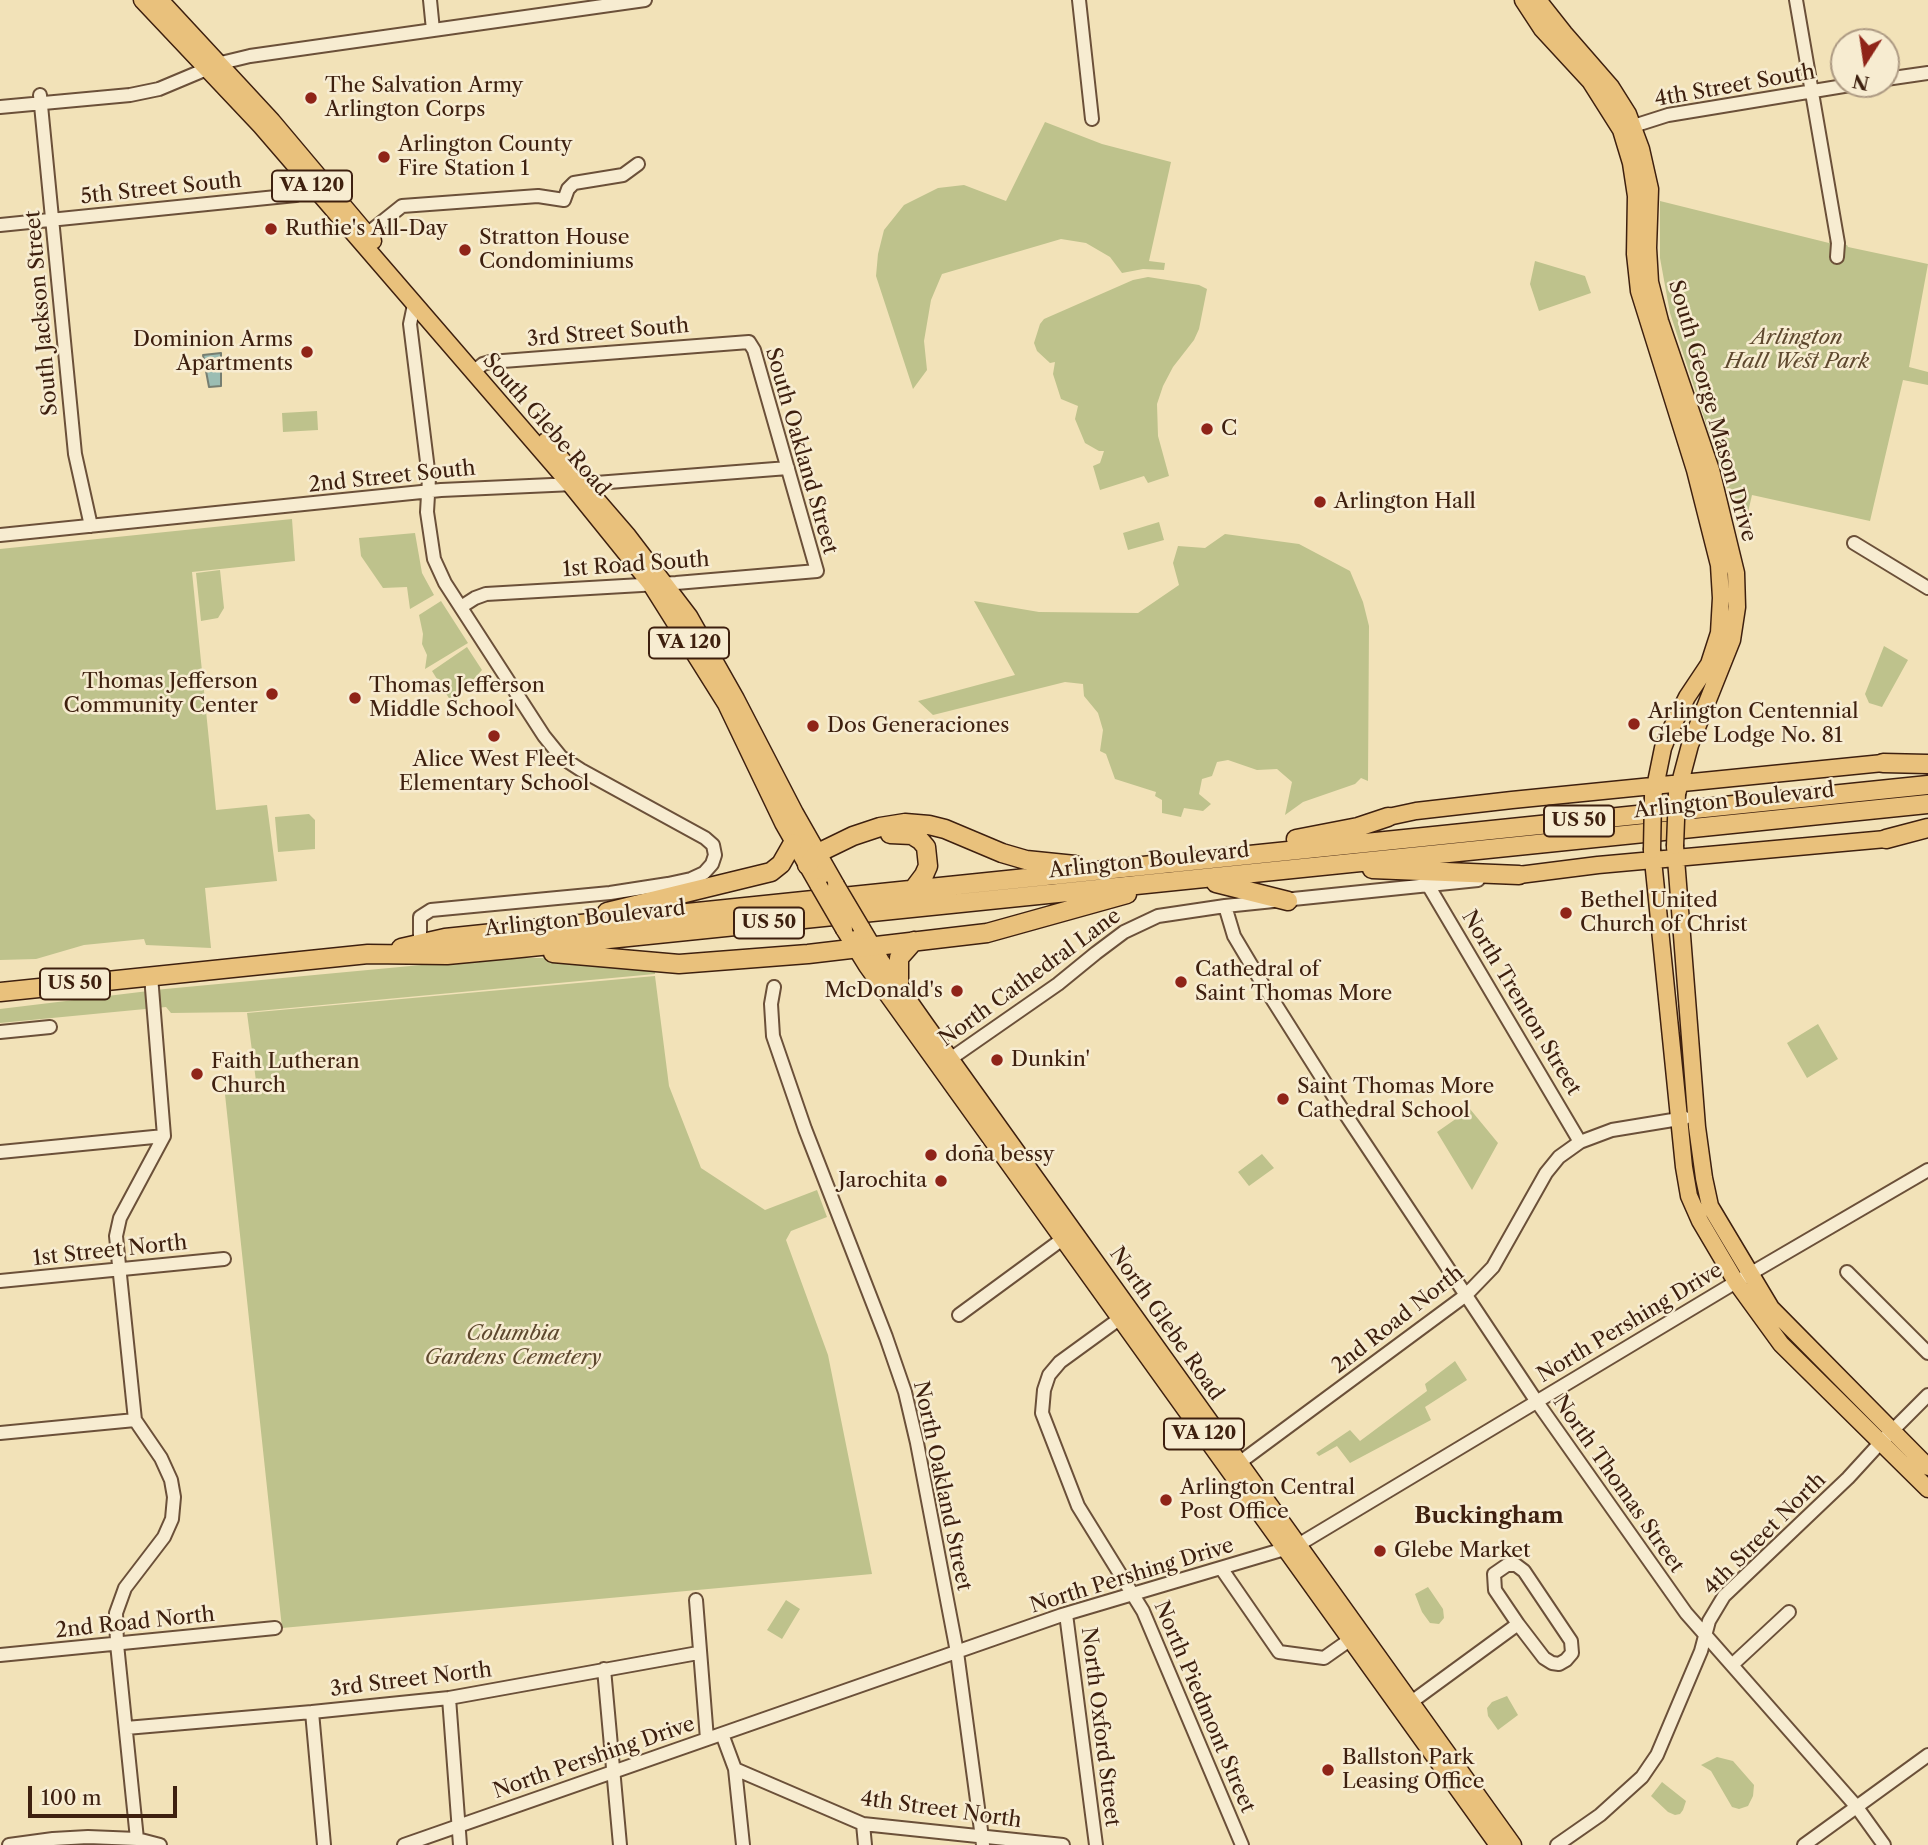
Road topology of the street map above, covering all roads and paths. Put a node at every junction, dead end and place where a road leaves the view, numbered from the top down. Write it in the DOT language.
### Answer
graph roads {
  1 [pos="142,0"];
  2 [pos="160,0"];
  3 [pos="430,0"];
  4 [pos="645,0"];
  5 [pos="1079,0"];
  6 [pos="1523,0"];
  7 [pos="1538,0"];
  8 [pos="1796,0"];
  9 [pos="433,30"];
  10 [pos="215,66"];
  11 [pos="1928,73"];
  12 [pos="1900,77"];
  13 [pos="1830,88"];
  14 [pos="1810,91"];
  15 [pos="41,99"];
  16 [pos="0,107"];
  17 [pos="1092,119"];
  18 [pos="1627,128"];
  19 [pos="638,164"];
  20 [pos="316,182"];
  21 [pos="52,220"];
  22 [pos="0,225"];
  23 [pos="363,237"];
  24 [pos="1837,257"];
  25 [pos="414,305"];
  26 [pos="749,342"];
  27 [pos="477,369"];
  28 [pos="788,468"];
  29 [pos="576,483"];
  30 [pos="428,492"];
  31 [pos="91,526"];
  32 [pos="0,535"];
  33 [pos="1854,543"];
  34 [pos="817,571"];
  35 [pos="657,583"];
  36 [pos="1928,588"];
  37 [pos="461,607"];
  38 [pos="1928,758"];
  39 [pos="1883,763"];
  40 [pos="1928,764"];
  41 [pos="1928,785"];
  42 [pos="773,786"];
  43 [pos="1678,789"];
  44 [pos="1654,791"];
  45 [pos="1928,804"];
  46 [pos="1388,817"];
  47 [pos="1928,828"];
  48 [pos="1928,834"];
  49 [pos="1886,839"];
  50 [pos="793,843"];
  51 [pos="1675,852"];
  52 [pos="1653,855"];
  53 [pos="1229,856"];
  54 [pos="816,860"];
  55 [pos="1152,866"];
  56 [pos="1323,866"];
  57 [pos="1519,876"];
  58 [pos="1203,879"];
  59 [pos="1163,883"];
  60 [pos="1429,885"];
  61 [pos="912,891"];
  62 [pos="1287,901"];
  63 [pos="1225,906"];
  64 [pos="561,926"];
  65 [pos="861,927"];
  66 [pos="844,929"];
  67 [pos="914,941"];
  68 [pos="420,943"];
  69 [pos="864,947"];
  70 [pos="511,949"];
  71 [pos="374,954"];
  72 [pos="150,976"];
  73 [pos="774,987"];
  74 [pos="899,988"];
  75 [pos="0,992"];
  76 [pos="50,1027"];
  77 [pos="0,1032"];
  78 [pos="945,1063"];
  79 [pos="1696,1116"];
  80 [pos="1679,1119"];
  81 [pos="164,1136"];
  82 [pos="1580,1142"];
  83 [pos="0,1152"];
  84 [pos="1928,1170"];
  85 [pos="1069,1234"];
  86 [pos="224,1259"];
  87 [pos="120,1270"];
  88 [pos="1847,1272"];
  89 [pos="1751,1274"];
  90 [pos="0,1281"];
  91 [pos="1736,1282"];
  92 [pos="1466,1296"];
  93 [pos="1125,1314"];
  94 [pos="959,1315"];
  95 [pos="1928,1353"];
  96 [pos="1928,1395"];
  97 [pos="1537,1402"];
  98 [pos="135,1420"];
  99 [pos="0,1433"];
  100 [pos="1886,1436"];
  101 [pos="1239,1463"];
  102 [pos="1928,1467"];
  103 [pos="1928,1489"];
  104 [pos="1293,1548"];
  105 [pos="1221,1568"];
  106 [pos="1133,1594"];
  107 [pos="696,1601"];
  108 [pos="1789,1612"];
  109 [pos="1066,1614"];
  110 [pos="1518,1624"];
  111 [pos="275,1628"];
  112 [pos="1356,1635"];
  113 [pos="1705,1635"];
  114 [pos="117,1644"];
  115 [pos="957,1652"];
  116 [pos="698,1653"];
  117 [pos="0,1656"];
  118 [pos="1732,1665"];
  119 [pos="604,1669"];
  120 [pos="449,1698"];
  121 [pos="1406,1706"];
  122 [pos="312,1712"];
  123 [pos="126,1728"];
  124 [pos="722,1734"];
  125 [pos="707,1739"];
  126 [pos="1928,1755"];
  127 [pos="735,1769"];
  128 [pos="613,1773"];
  129 [pos="1856,1806"];
  130 [pos="863,1824"];
  131 [pos="458,1827"];
  132 [pos="137,1839"];
  133 [pos="982,1841"];
  134 [pos="9,1845"];
  135 [pos="160,1845"];
  136 [pos="324,1845"];
  137 [pos="404,1845"];
  138 [pos="460,1845"];
  139 [pos="620,1845"];
  140 [pos="743,1845"];
  141 [pos="865,1845"];
  142 [pos="1063,1845"];
  143 [pos="1096,1845"];
  144 [pos="1242,1845"];
  145 [pos="1498,1845"];
  146 [pos="1513,1845"];
  147 [pos="1557,1845"];
  148 [pos="1804,1845"];
  149 [pos="1884,1845"];
  1 -- 10 [label="main road, South Glebe Road / VA 120"];
  2 -- 10 [label="main road, South Glebe Road / VA 120"];
  3 -- 9 [label="street"];
  4 -- 9 [label="street"];
  5 -- 17 [label="street"];
  6 -- 18 [label="main road, South George Mason Drive"];
  7 -- 18 [label="main road, South George Mason Drive"];
  8 -- 14 [label="street"];
  9 -- 10 [label="street"];
  10 -- 15 [label="street"];
  10 -- 20 [label="main road, South Glebe Road / VA 120"];
  11 -- 12 [label="street"];
  13 -- 14 [label="street, 4th Street South"];
  14 -- 18 [label="street, 4th Street South"];
  14 -- 24 [label="street"];
  15 -- 16 [label="street"];
  15 -- 21 [label="street, South Jackson Street"];
  18 -- 43 [label="main road, South George Mason Drive"];
  18 -- 44 [label="main road, South George Mason Drive"];
  19 -- 23 [label="street"];
  20 -- 21 [label="street, 5th Street South"];
  20 -- 23 [label="main road, South Glebe Road / VA 120"];
  21 -- 22 [label="street, 5th Street South"];
  21 -- 31 [label="street, South Jackson Street"];
  23 -- 25 [label="main road, South Glebe Road / VA 120"];
  23 -- 27 [label="main road, South Glebe Road / VA 120"];
  25 -- 27 [label="main road, South Glebe Road / VA 120"];
  25 -- 30 [label="street"];
  26 -- 27 [label="street, 3rd Street South"];
  26 -- 28 [label="street, South Oakland Street"];
  27 -- 29 [label="main road, South Glebe Road / VA 120"];
  28 -- 29 [label="street, 2nd Street South"];
  28 -- 34 [label="street, South Oakland Street"];
  29 -- 30 [label="street, 2nd Street South"];
  29 -- 35 [label="main road, South Glebe Road / VA 120"];
  30 -- 31 [label="street, 2nd Street South"];
  30 -- 37 [label="street"];
  31 -- 32 [label="street, 2nd Street South"];
  33 -- 36 [label="street"];
  34 -- 35 [label="street, 1st Road South"];
  35 -- 37 [label="street, 1st Road South"];
  35 -- 42 [label="main road, South Glebe Road / VA 120"];
  37 -- 68 [label="street, Arlington Boulevard"];
  38 -- 39 [label="street"];
  39 -- 40 [label="highway"];
  39 -- 43 [label="main road"];
  41 -- 53 [label="highway, Arlington Boulevard / US 50"];
  42 -- 50 [label="main road, South Glebe Road / VA 120"];
  42 -- 54 [label="main road, South Glebe Road / VA 120"];
  43 -- 44 [label="main road"];
  43 -- 51 [label="main road, South George Mason Drive, bridge"];
  44 -- 46 [label="main road"];
  44 -- 52 [label="main road, South George Mason Drive, bridge"];
  45 -- 56 [label="highway, Arlington Boulevard / US 50"];
  46 -- 53 [label="highway"];
  47 -- 49 [label="highway"];
  48 -- 49 [label="street"];
  49 -- 51 [label="main road"];
  50 -- 54 [label="main road, South Glebe Road / VA 120"];
  50 -- 64 [label="highway"];
  51 -- 52 [label="main road"];
  51 -- 79 [label="main road, South George Mason Drive"];
  52 -- 57 [label="main road"];
  52 -- 80 [label="main road, South George Mason Drive"];
  53 -- 55 [label="highway, Arlington Boulevard / US 50"];
  54 -- 55 [label="highway"];
  54 -- 61 [label="highway"];
  54 -- 65 [label="main road, South Glebe Road / VA 120, bridge"];
  54 -- 66 [label="main road, South Glebe Road / VA 120, bridge"];
  55 -- 61 [label="highway, Arlington Boulevard / US 50"];
  56 -- 57 [label="highway"];
  56 -- 58 [label="highway, Arlington Boulevard / US 50"];
  57 -- 60 [label="street, North Cathedral Lane"];
  58 -- 59 [label="highway, Arlington Boulevard / US 50"];
  58 -- 62 [label="highway"];
  59 -- 67 [label="highway"];
  59 -- 70 [label="highway, Arlington Boulevard / US 50"];
  60 -- 62 [label="street, North Cathedral Lane"];
  60 -- 82 [label="street, North Trenton Street"];
  61 -- 64 [label="highway, Arlington Boulevard / US 50"];
  62 -- 63 [label="street, North Cathedral Lane"];
  63 -- 78 [label="street, North Cathedral Lane"];
  63 -- 92 [label="street, North Thomas Street"];
  64 -- 68 [label="highway, Arlington Boulevard / US 50"];
  65 -- 69 [label="main road, North Glebe Road / VA 120"];
  66 -- 69 [label="main road, North Glebe Road / VA 120"];
  67 -- 69 [label="highway"];
  67 -- 74 [label="highway"];
  68 -- 71 [label="highway, Arlington Boulevard / US 50"];
  69 -- 70 [label="highway"];
  69 -- 74 [label="main road, North Glebe Road / VA 120"];
  69 -- 78 [label="main road, North Glebe Road / VA 120"];
  70 -- 71 [label="highway, Arlington Boulevard / US 50"];
  71 -- 72 [label="highway, Arlington Boulevard / US 50"];
  72 -- 75 [label="highway, Arlington Boulevard / US 50"];
  72 -- 81 [label="street"];
  73 -- 115 [label="street, North Oakland Street"];
  74 -- 78 [label="main road, North Glebe Road / VA 120"];
  76 -- 77 [label="street"];
  78 -- 85 [label="main road, North Glebe Road / VA 120"];
  79 -- 80 [label="street, 2nd Road North"];
  79 -- 89 [label="main road, South George Mason Drive"];
  80 -- 82 [label="street, 2nd Road North"];
  80 -- 91 [label="main road, South George Mason Drive"];
  81 -- 83 [label="street"];
  81 -- 87 [label="street"];
  82 -- 92 [label="street, 2nd Road North"];
  84 -- 89 [label="street, North Pershing Drive"];
  85 -- 93 [label="main road, North Glebe Road / VA 120"];
  85 -- 94 [label="street"];
  86 -- 87 [label="street, 1st Street North"];
  87 -- 90 [label="street, 1st Street North"];
  87 -- 98 [label="street"];
  88 -- 95 [label="street"];
  89 -- 91 [label="street, North Pershing Drive"];
  89 -- 100 [label="main road, South George Mason Drive"];
  91 -- 97 [label="street, North Pershing Drive"];
  91 -- 100 [label="main road, South George Mason Drive"];
  92 -- 97 [label="street, North Thomas Street"];
  92 -- 101 [label="street, 2nd Road North"];
  93 -- 101 [label="main road, North Glebe Road / VA 120"];
  93 -- 104 [label="main road, North Glebe Road / VA 120"];
  93 -- 106 [label="street, North Piedmont Street"];
  96 -- 100 [label="street, 4th Street North"];
  97 -- 104 [label="street, North Pershing Drive"];
  97 -- 113 [label="street, North Thomas Street"];
  98 -- 99 [label="street"];
  98 -- 114 [label="street"];
  100 -- 102 [label="main road"];
  100 -- 103 [label="main road"];
  100 -- 113 [label="street, 4th Street North"];
  101 -- 104 [label="main road, North Glebe Road / VA 120"];
  104 -- 105 [label="street, North Pershing Drive"];
  104 -- 112 [label="main road, North Glebe Road / VA 120"];
  105 -- 106 [label="street, North Pershing Drive"];
  105 -- 112 [label="street"];
  106 -- 109 [label="street, North Pershing Drive"];
  106 -- 144 [label="street, North Piedmont Street"];
  107 -- 116 [label="street"];
  108 -- 118 [label="street"];
  109 -- 115 [label="street, North Pershing Drive"];
  109 -- 143 [label="street, North Oxford Street"];
  110 -- 110 [label="street"];
  110 -- 121 [label="street"];
  111 -- 114 [label="street, 2nd Road North"];
  112 -- 121 [label="main road, North Glebe Road / VA 120"];
  113 -- 118 [label="street, North Thomas Street"];
  113 -- 147 [label="street, 4th Street North"];
  114 -- 117 [label="street, 2nd Road North"];
  114 -- 123 [label="street"];
  115 -- 124 [label="street, North Pershing Drive"];
  115 -- 133 [label="street, North Oakland Street"];
  116 -- 119 [label="street, 3rd Street North"];
  116 -- 125 [label="street"];
  118 -- 129 [label="street, North Thomas Street"];
  119 -- 120 [label="street, 3rd Street North"];
  119 -- 128 [label="street"];
  120 -- 122 [label="street, 3rd Street North"];
  120 -- 131 [label="street"];
  121 -- 145 [label="main road, North Glebe Road / VA 120"];
  121 -- 146 [label="main road, North Glebe Road / VA 120"];
  122 -- 123 [label="street, 3rd Street North"];
  122 -- 136 [label="street"];
  123 -- 132 [label="street"];
  124 -- 125 [label="street, North Pershing Drive"];
  124 -- 127 [label="street"];
  125 -- 128 [label="street, North Pershing Drive"];
  126 -- 129 [label="street"];
  127 -- 130 [label="street, 4th Street North"];
  127 -- 140 [label="street"];
  128 -- 131 [label="street, North Pershing Drive"];
  128 -- 139 [label="street"];
  129 -- 148 [label="street"];
  129 -- 149 [label="street, North Thomas Street"];
  130 -- 133 [label="street, 4th Street North"];
  130 -- 141 [label="street"];
  131 -- 137 [label="street, North Pershing Drive"];
  131 -- 138 [label="street"];
  132 -- 134 [label="street"];
  132 -- 135 [label="street"];
  133 -- 142 [label="street, 4th Street North"];
}
